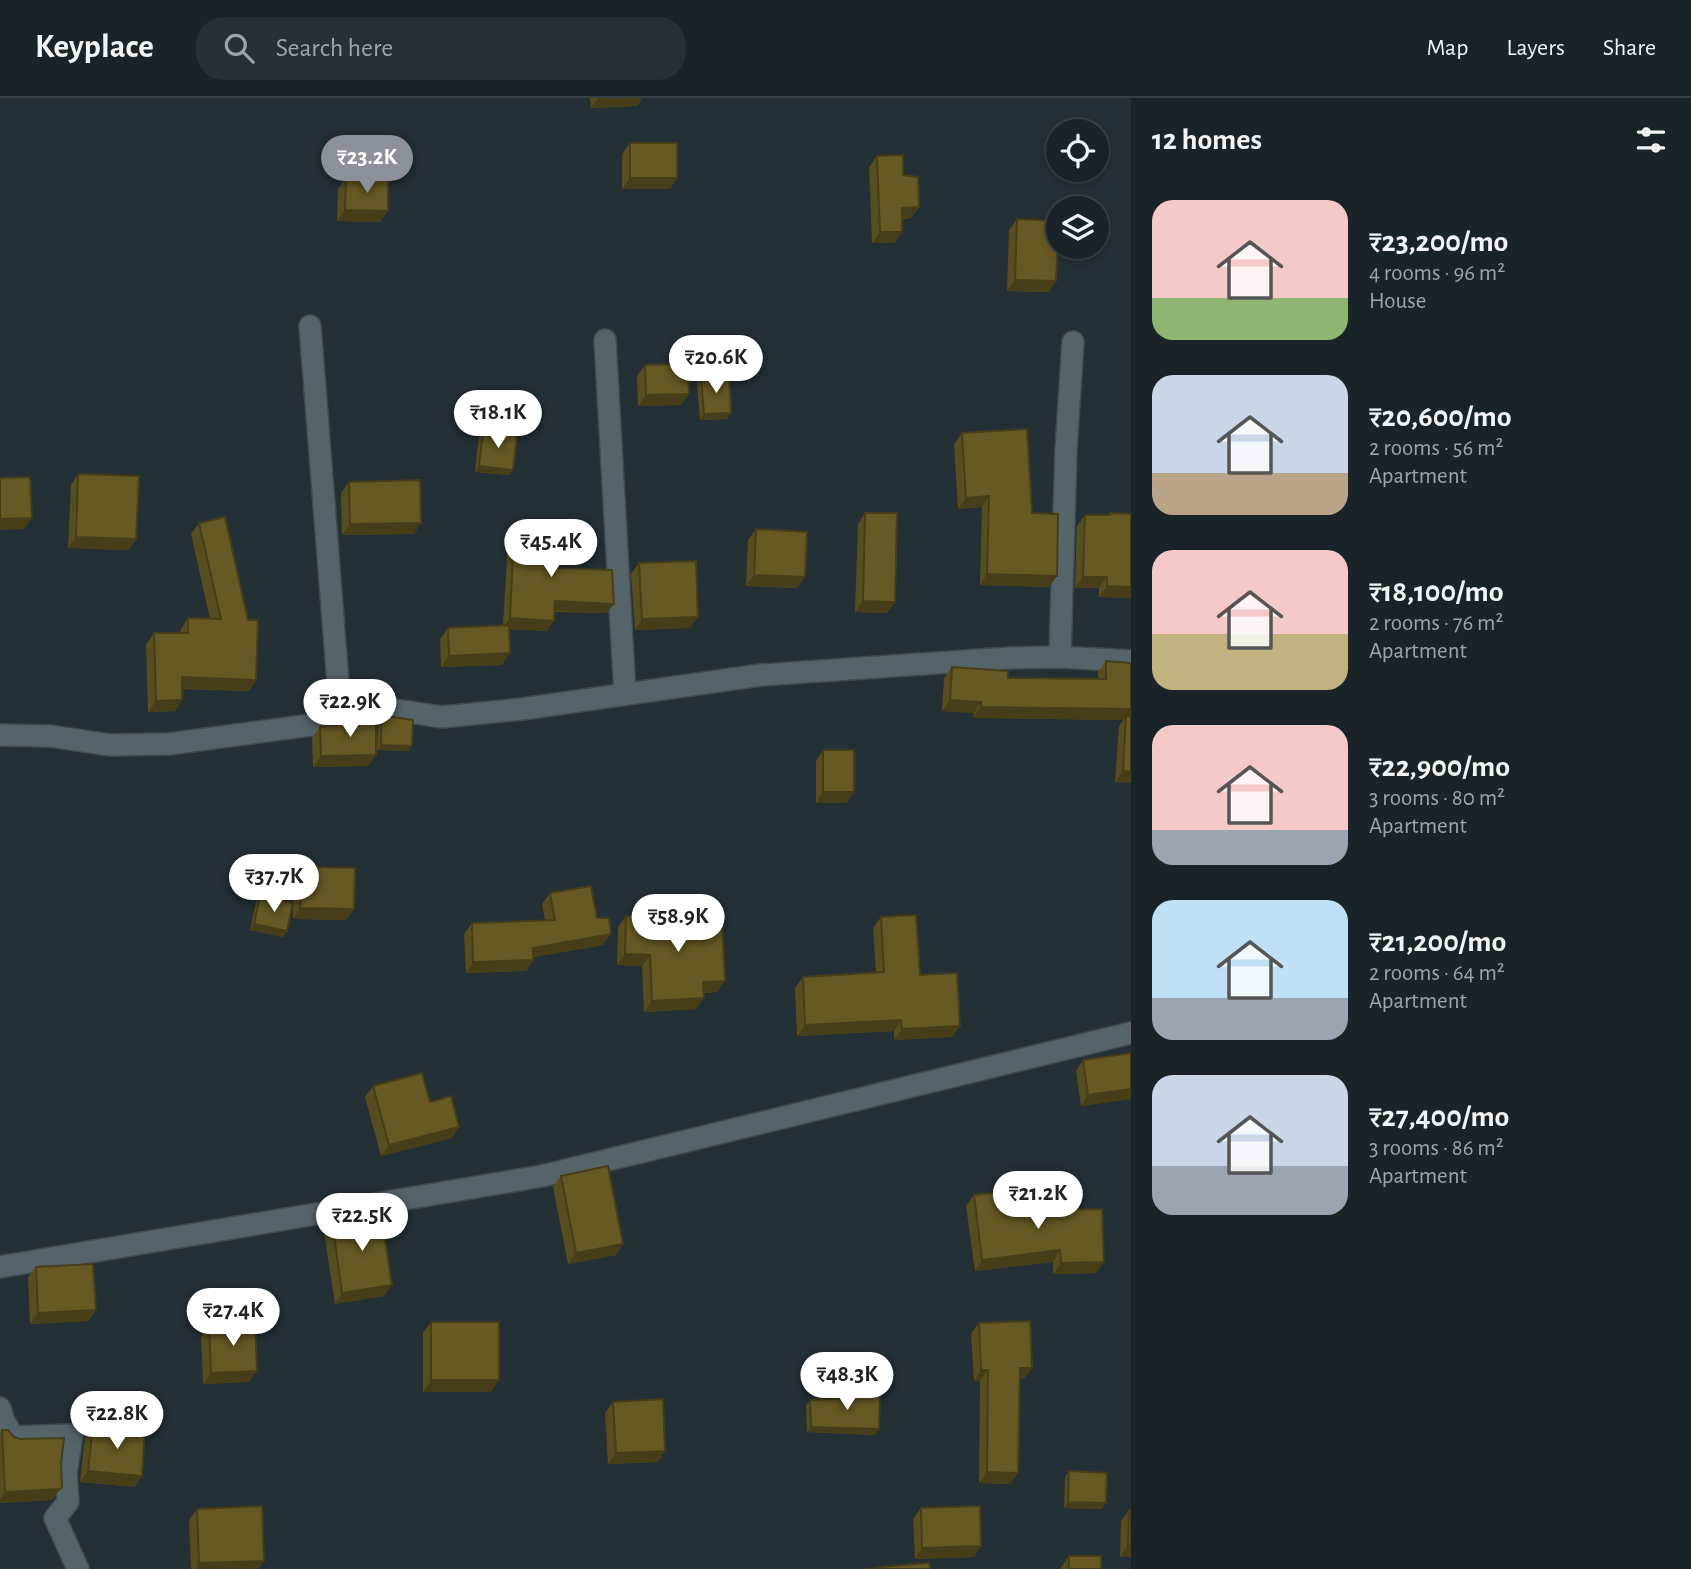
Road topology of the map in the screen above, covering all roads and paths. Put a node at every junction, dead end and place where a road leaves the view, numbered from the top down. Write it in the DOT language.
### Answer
graph roads {
  1 [pos="310,326"];
  2 [pos="605,340"];
  3 [pos="1073,342"];
  4 [pos="1060,657"];
  5 [pos="1131,660"];
  6 [pos="625,694"];
  7 [pos="341,721"];
  8 [pos="0,735"];
  9 [pos="1131,1033"];
  10 [pos="0,1267"];
  11 [pos="0,1408"];
  12 [pos="78,1569"];
  1 -- 7 [label="street"];
  2 -- 6 [label="street"];
  3 -- 4 [label="street"];
  4 -- 5 [label="street"];
  4 -- 6 [label="street"];
  6 -- 7 [label="street"];
  7 -- 8 [label="street"];
  9 -- 10 [label="street"];
  11 -- 12 [label="street"];
}
